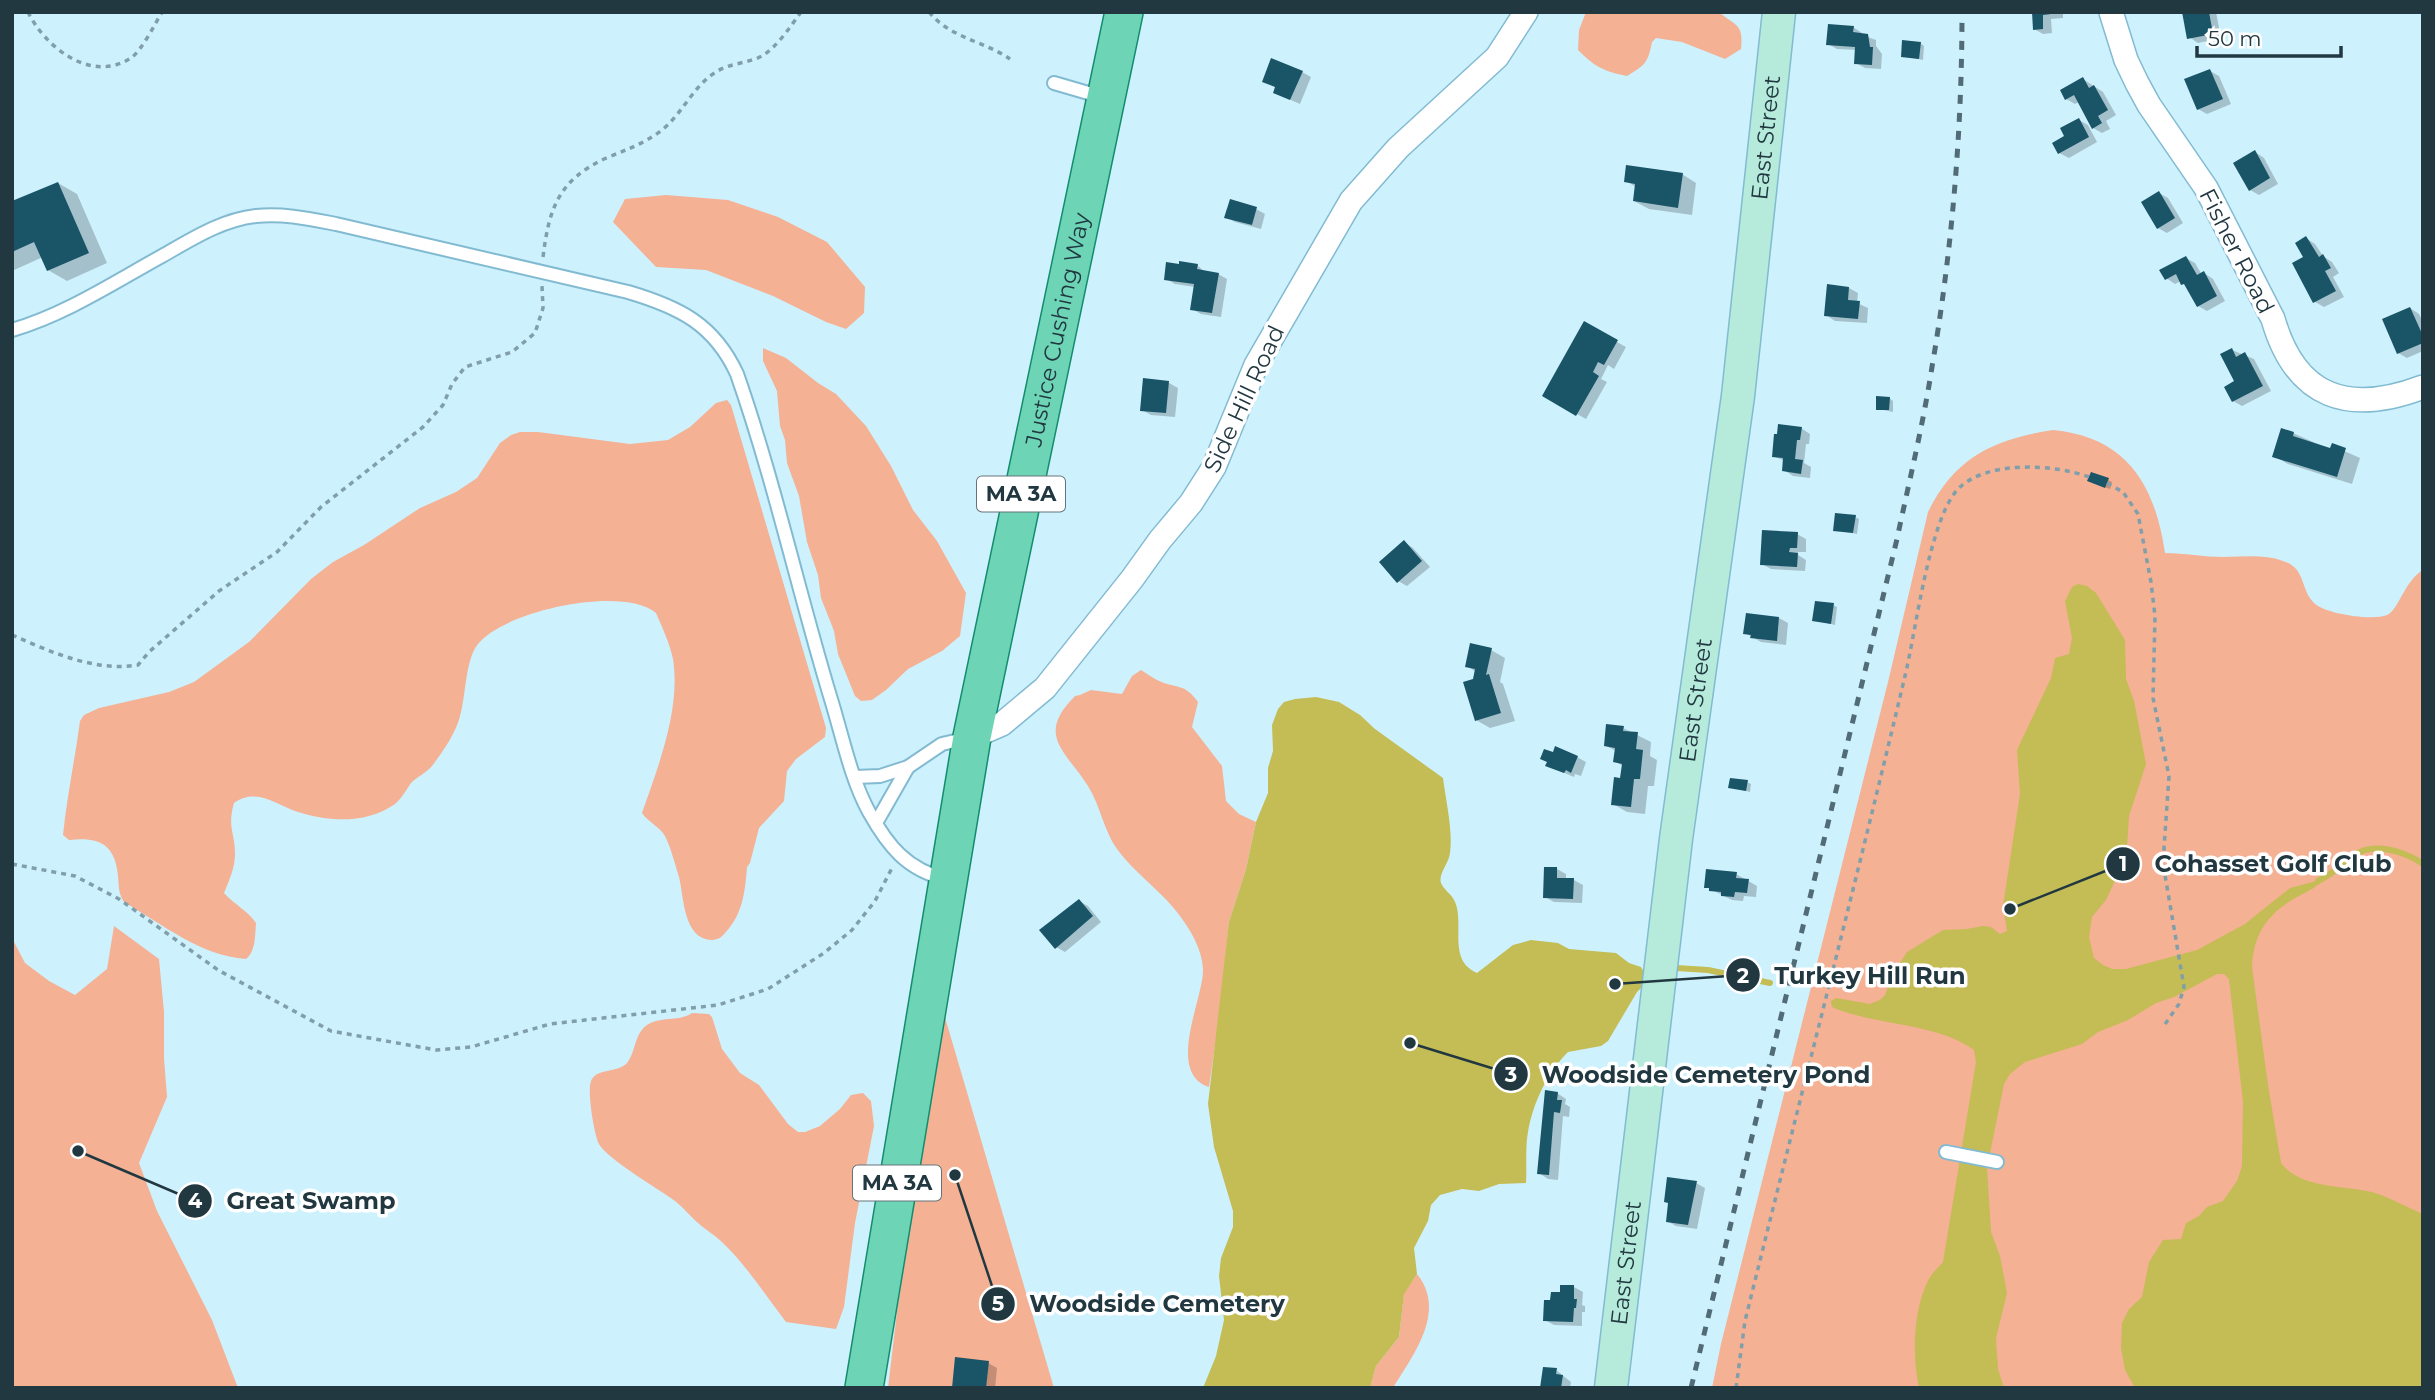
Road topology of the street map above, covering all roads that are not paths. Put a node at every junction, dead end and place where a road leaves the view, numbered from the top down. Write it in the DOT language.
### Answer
graph roads {
  1 [pos="1124,12"];
  2 [pos="1527,12"];
  3 [pos="1779,12"];
  4 [pos="2111,12"];
  5 [pos="1054,83"];
  6 [pos="1105,98"];
  7 [pos="12,330"];
  8 [pos="2423,387"];
  9 [pos="972,737"];
  10 [pos="908,767"];
  11 [pos="855,777"];
  12 [pos="876,823"];
  13 [pos="947,879"];
  14 [pos="1946,1153"];
  15 [pos="1997,1162"];
  16 [pos="864,1388"];
  17 [pos="1611,1388"];
  1 -- 6 [label="main road, Justice Cushing Way / MA 3A"];
  2 -- 9 [label="street, Side Hill Road"];
  3 -- 17 [label="main road, East Street"];
  4 -- 8 [label="street, Fisher Road"];
  5 -- 6 [label="lane"];
  6 -- 9 [label="main road, Justice Cushing Way / MA 3A"];
  7 -- 11 [label="lane"];
  9 -- 10 [label="lane"];
  9 -- 13 [label="main road, Justice Cushing Way / MA 3A"];
  10 -- 11 [label="lane"];
  10 -- 12 [label="lane"];
  11 -- 12 [label="lane"];
  12 -- 13 [label="lane"];
  13 -- 16 [label="main road, Justice Cushing Way / MA 3A"];
  14 -- 15 [label="lane"];
}
